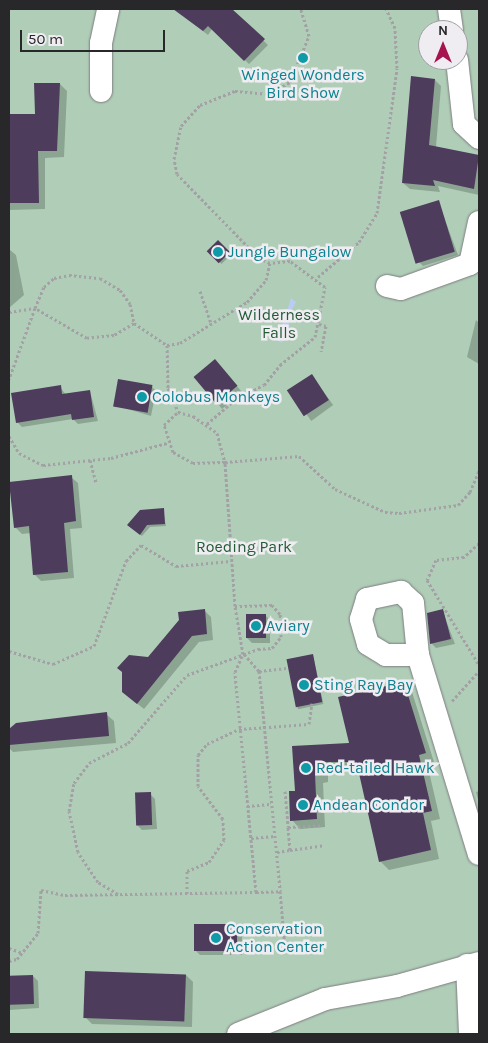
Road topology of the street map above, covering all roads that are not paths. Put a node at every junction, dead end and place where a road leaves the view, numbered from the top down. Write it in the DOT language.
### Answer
graph roads {
  1 [pos="108,9"];
  2 [pos="458,70"];
  3 [pos="101,91"];
  4 [pos="479,138"];
  5 [pos="479,222"];
  6 [pos="387,286"];
  7 [pos="418,655"];
  8 [pos="479,854"];
  9 [pos="473,964"];
  10 [pos="238,1034"];
  11 [pos="470,1034"];
  1 -- 3 [label="lane"];
  2 -- 4 [label="lane"];
  5 -- 6 [label="lane"];
  7 -- 8 [label="lane"];
  9 -- 10 [label="lane"];
  9 -- 11 [label="lane"];
}
